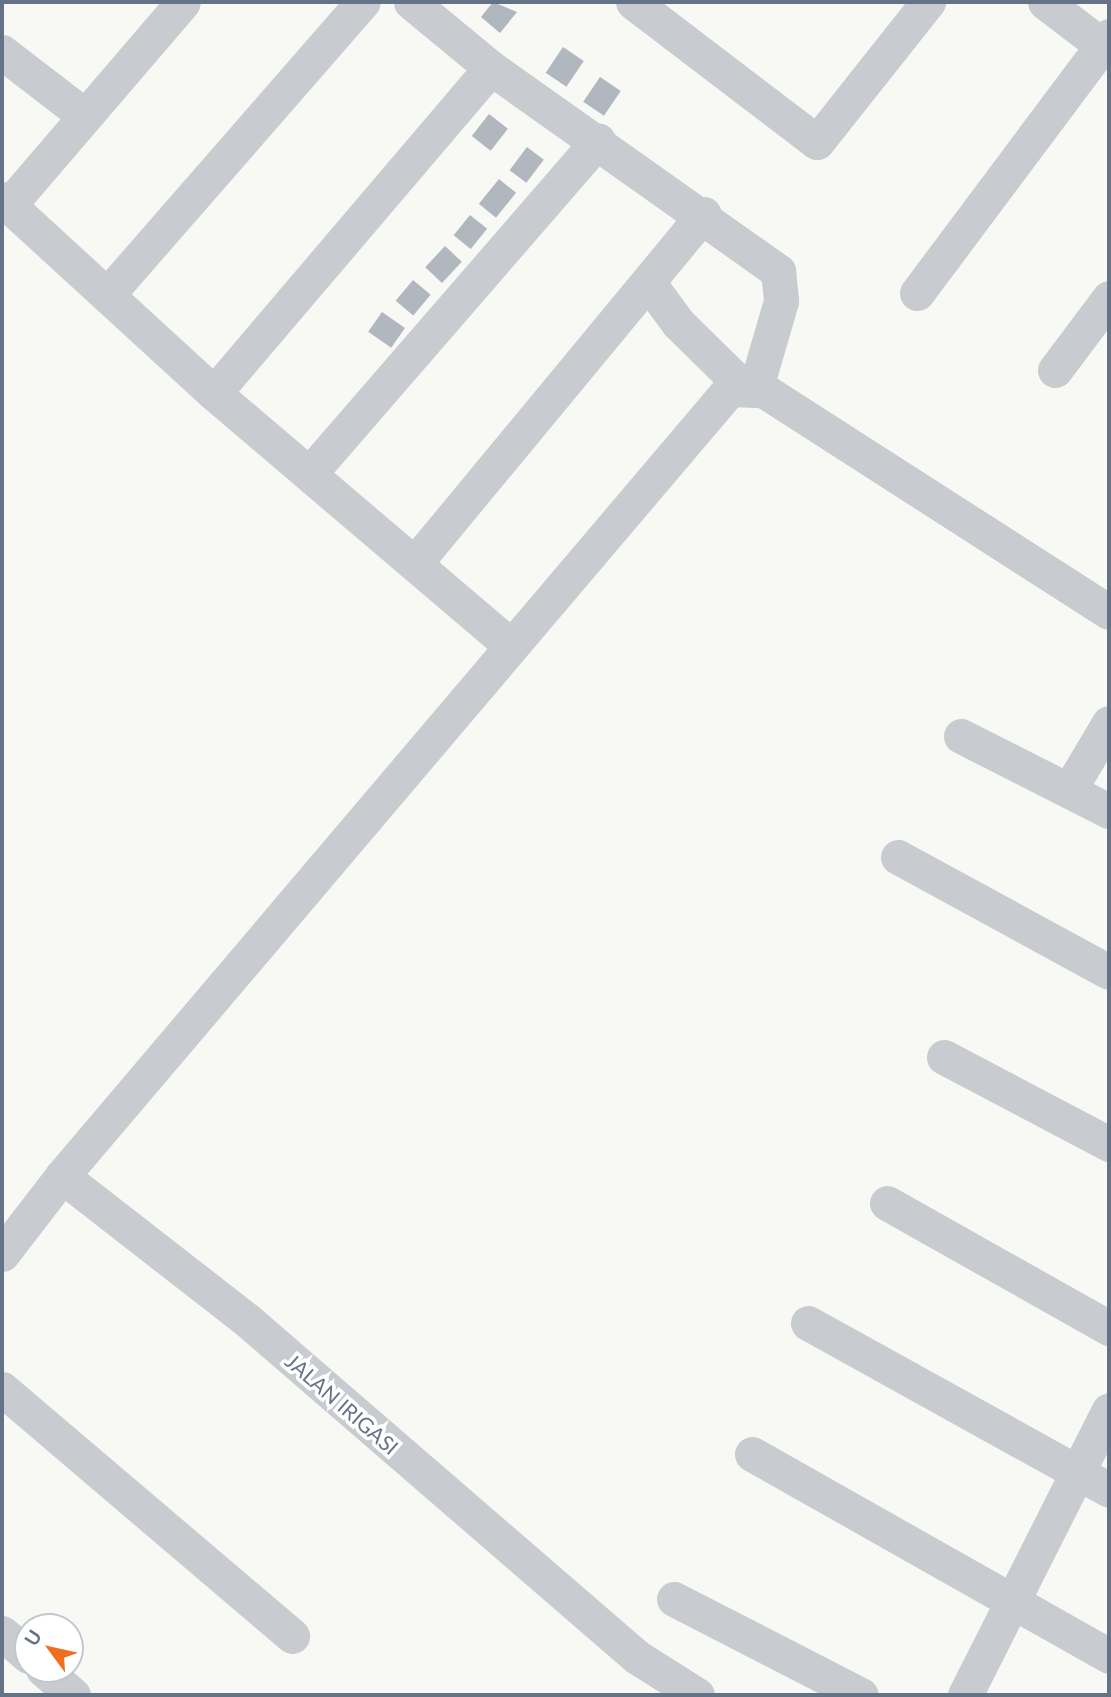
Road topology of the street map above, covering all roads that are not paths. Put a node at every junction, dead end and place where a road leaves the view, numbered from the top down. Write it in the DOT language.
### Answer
graph roads {
  1 [pos="363,2"];
  2 [pos="411,2"];
  3 [pos="633,2"];
  4 [pos="928,2"];
  5 [pos="1045,2"];
  6 [pos="180,3"];
  7 [pos="1107,45"];
  8 [pos="2,51"];
  9 [pos="491,68"];
  10 [pos="85,116"];
  11 [pos="598,141"];
  12 [pos="5,202"];
  13 [pos="704,214"];
  14 [pos="648,282"];
  15 [pos="918,293"];
  16 [pos="107,295"];
  17 [pos="1109,298"];
  18 [pos="1055,370"];
  19 [pos="749,386"];
  20 [pos="214,393"];
  21 [pos="310,473"];
  22 [pos="415,563"];
  23 [pos="1109,612"];
  24 [pos="511,646"];
  25 [pos="1109,723"];
  26 [pos="961,736"];
  27 [pos="1069,790"];
  28 [pos="1109,811"];
  29 [pos="898,857"];
  30 [pos="1109,972"];
  31 [pos="944,1057"];
  32 [pos="1109,1144"];
  33 [pos="62,1176"];
  34 [pos="887,1203"];
  35 [pos="2,1254"];
  36 [pos="808,1323"];
  37 [pos="1109,1328"];
  38 [pos="2,1389"];
  39 [pos="1109,1410"];
  40 [pos="752,1454"];
  41 [pos="1075,1473"];
  42 [pos="1109,1490"];
  43 [pos="674,1599"];
  44 [pos="1010,1603"];
  45 [pos="292,1636"];
  46 [pos="1109,1656"];
  47 [pos="59,1683"];
  48 [pos="73,1695"];
  49 [pos="697,1695"];
  50 [pos="861,1695"];
  51 [pos="965,1695"];
  1 -- 16 [label="street"];
  2 -- 9 [label="street"];
  3 -- 4 [label="street"];
  5 -- 7 [label="street"];
  6 -- 10 [label="street"];
  7 -- 15 [label="street"];
  8 -- 10 [label="street"];
  9 -- 11 [label="street"];
  9 -- 20 [label="street"];
  10 -- 12 [label="street"];
  11 -- 13 [label="street"];
  11 -- 21 [label="street"];
  12 -- 16 [label="street"];
  13 -- 14 [label="street"];
  13 -- 19 [label="street"];
  14 -- 19 [label="street"];
  14 -- 22 [label="street"];
  16 -- 20 [label="street"];
  17 -- 18 [label="street"];
  19 -- 23 [label="street"];
  19 -- 24 [label="street"];
  20 -- 21 [label="street"];
  21 -- 22 [label="street"];
  22 -- 24 [label="street"];
  24 -- 33 [label="street"];
  25 -- 27 [label="street"];
  26 -- 27 [label="street"];
  27 -- 28 [label="street"];
  29 -- 30 [label="street"];
  31 -- 32 [label="street"];
  33 -- 35 [label="street"];
  33 -- 49 [label="street, JALAN IRIGASI"];
  34 -- 37 [label="street"];
  36 -- 41 [label="street"];
  38 -- 45 [label="street"];
  39 -- 41 [label="street"];
  40 -- 44 [label="street"];
  41 -- 42 [label="street"];
  41 -- 44 [label="street"];
  43 -- 50 [label="street"];
  44 -- 46 [label="street"];
  44 -- 51 [label="street"];
  47 -- 48 [label="street"];
}
